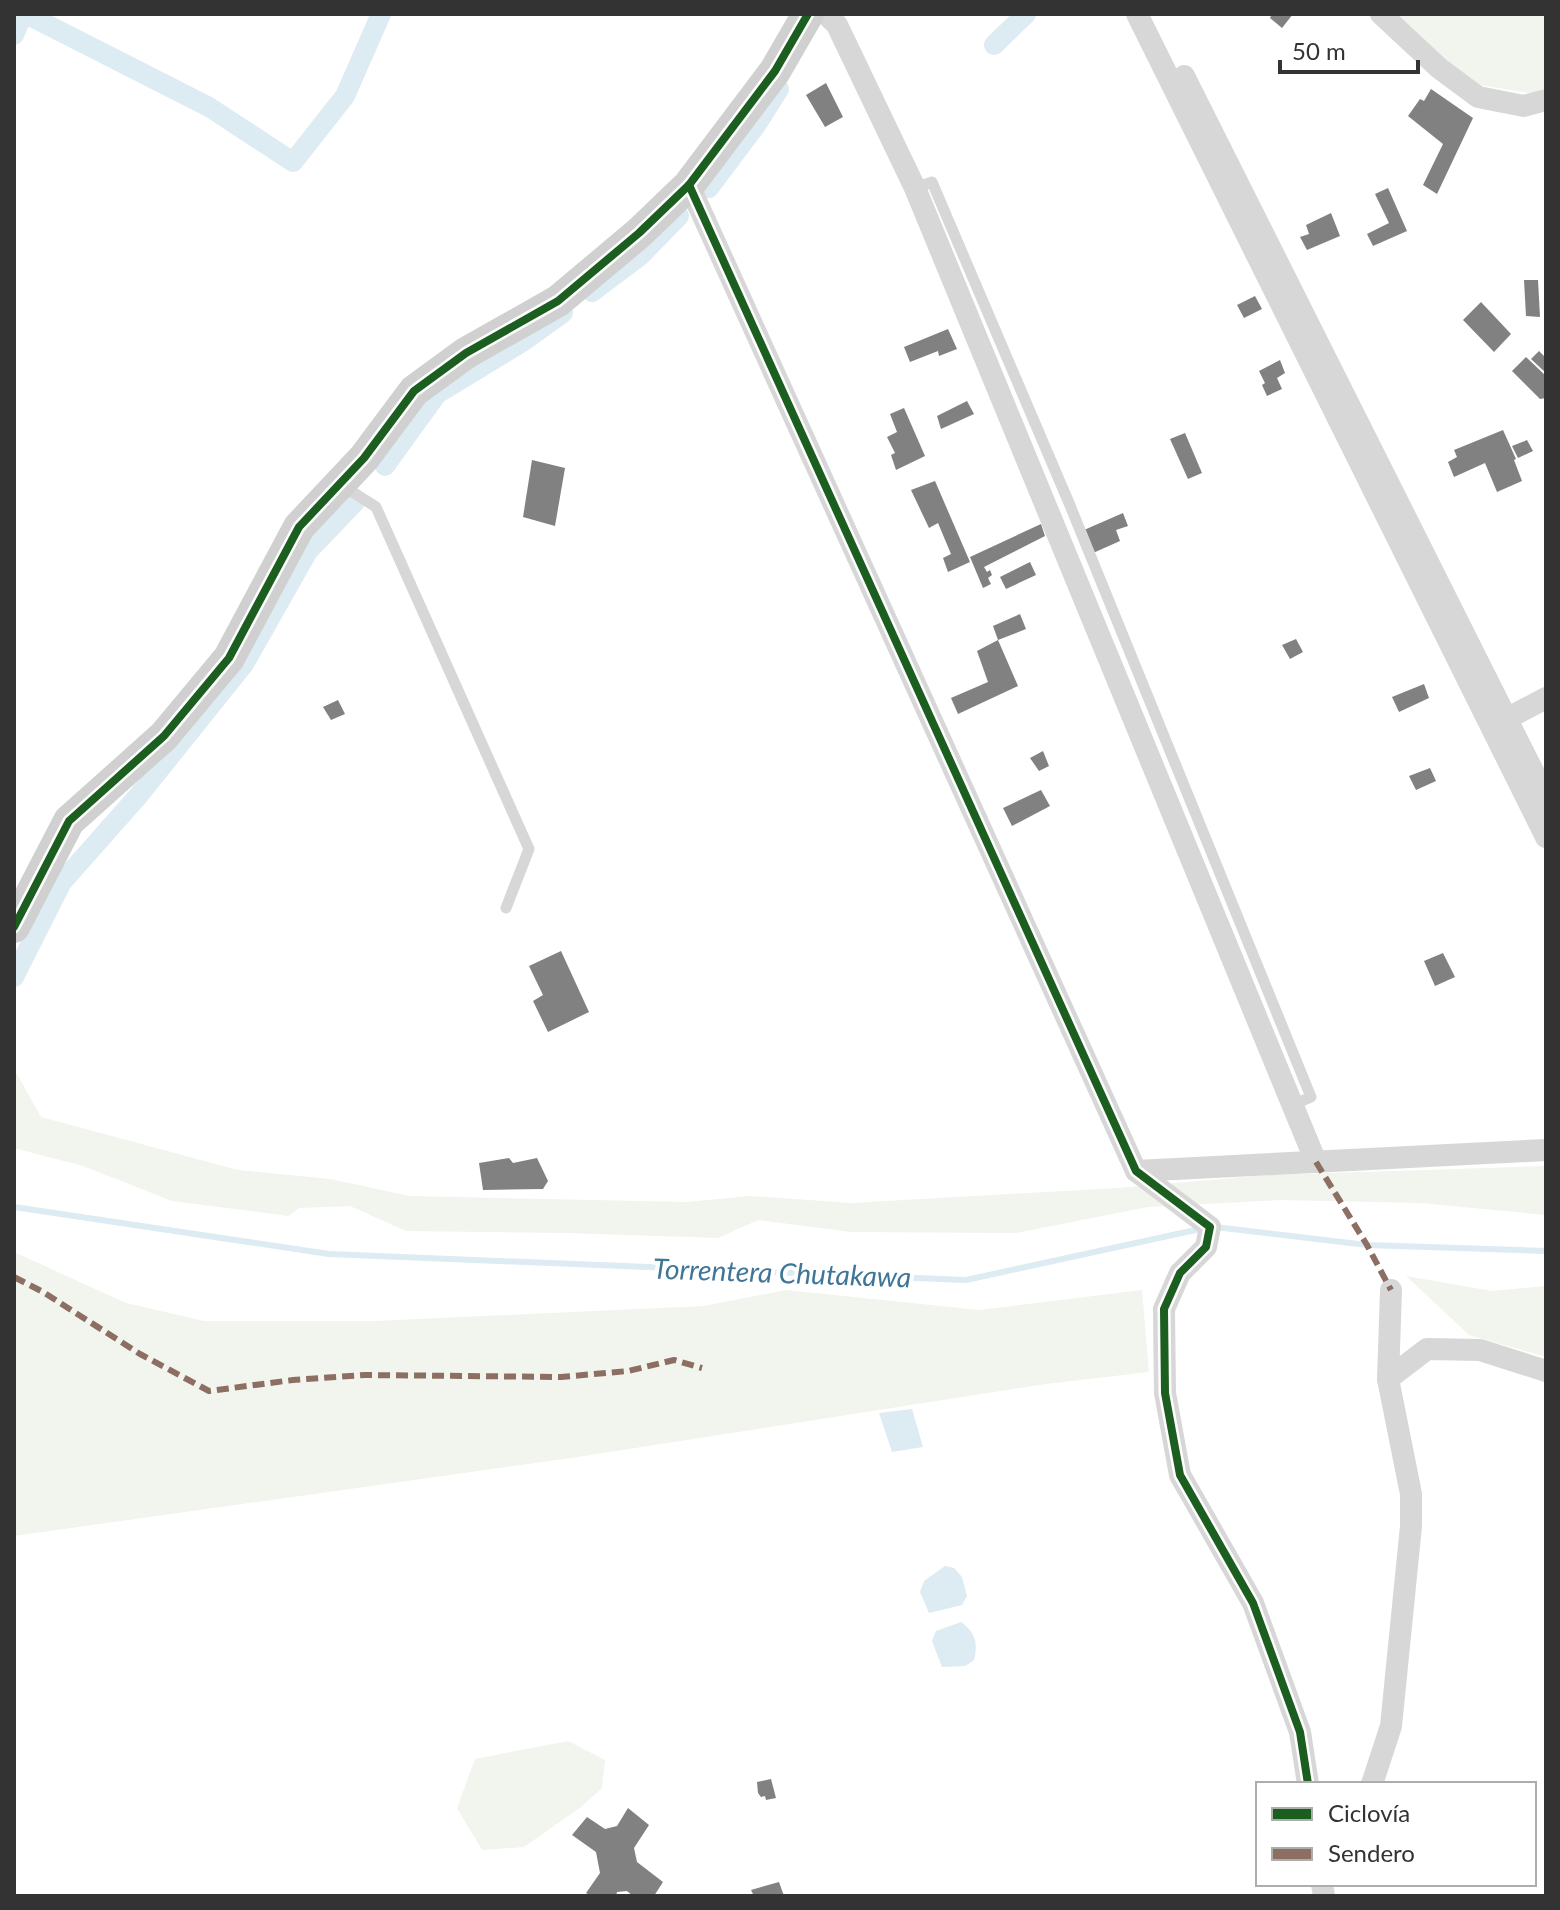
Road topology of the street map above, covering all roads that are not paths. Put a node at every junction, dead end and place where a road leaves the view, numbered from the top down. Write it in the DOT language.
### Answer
graph roads {
  1 [pos="808,14"];
  2 [pos="826,14"];
  3 [pos="1137,14"];
  4 [pos="1154,14"];
  5 [pos="1381,14"];
  6 [pos="1546,100"];
  7 [pos="689,185"];
  8 [pos="340,484"];
  9 [pos="1546,698"];
  10 [pos="1508,718"];
  11 [pos="1546,797"];
  12 [pos="1546,837"];
  13 [pos="506,908"];
  14 [pos="14,927"];
  15 [pos="1546,1150"];
  16 [pos="1316,1162"];
  17 [pos="1136,1171"];
  18 [pos="1391,1290"];
  19 [pos="1546,1371"];
  20 [pos="1388,1379"];
  21 [pos="1308,1782"];
  22 [pos="1373,1782"];
  1 -- 7 [label="street"];
  2 -- 16 [label="street"];
  3 -- 12 [label="street"];
  4 -- 10 [label="street"];
  5 -- 6 [label="street"];
  7 -- 8 [label="street"];
  7 -- 17 [label="street"];
  8 -- 13 [label="lane"];
  8 -- 14 [label="street"];
  9 -- 10 [label="street"];
  10 -- 11 [label="street"];
  15 -- 16 [label="street"];
  16 -- 17 [label="street"];
  17 -- 21 [label="street"];
  18 -- 20 [label="street"];
  19 -- 20 [label="street"];
  20 -- 22 [label="street"];
}
